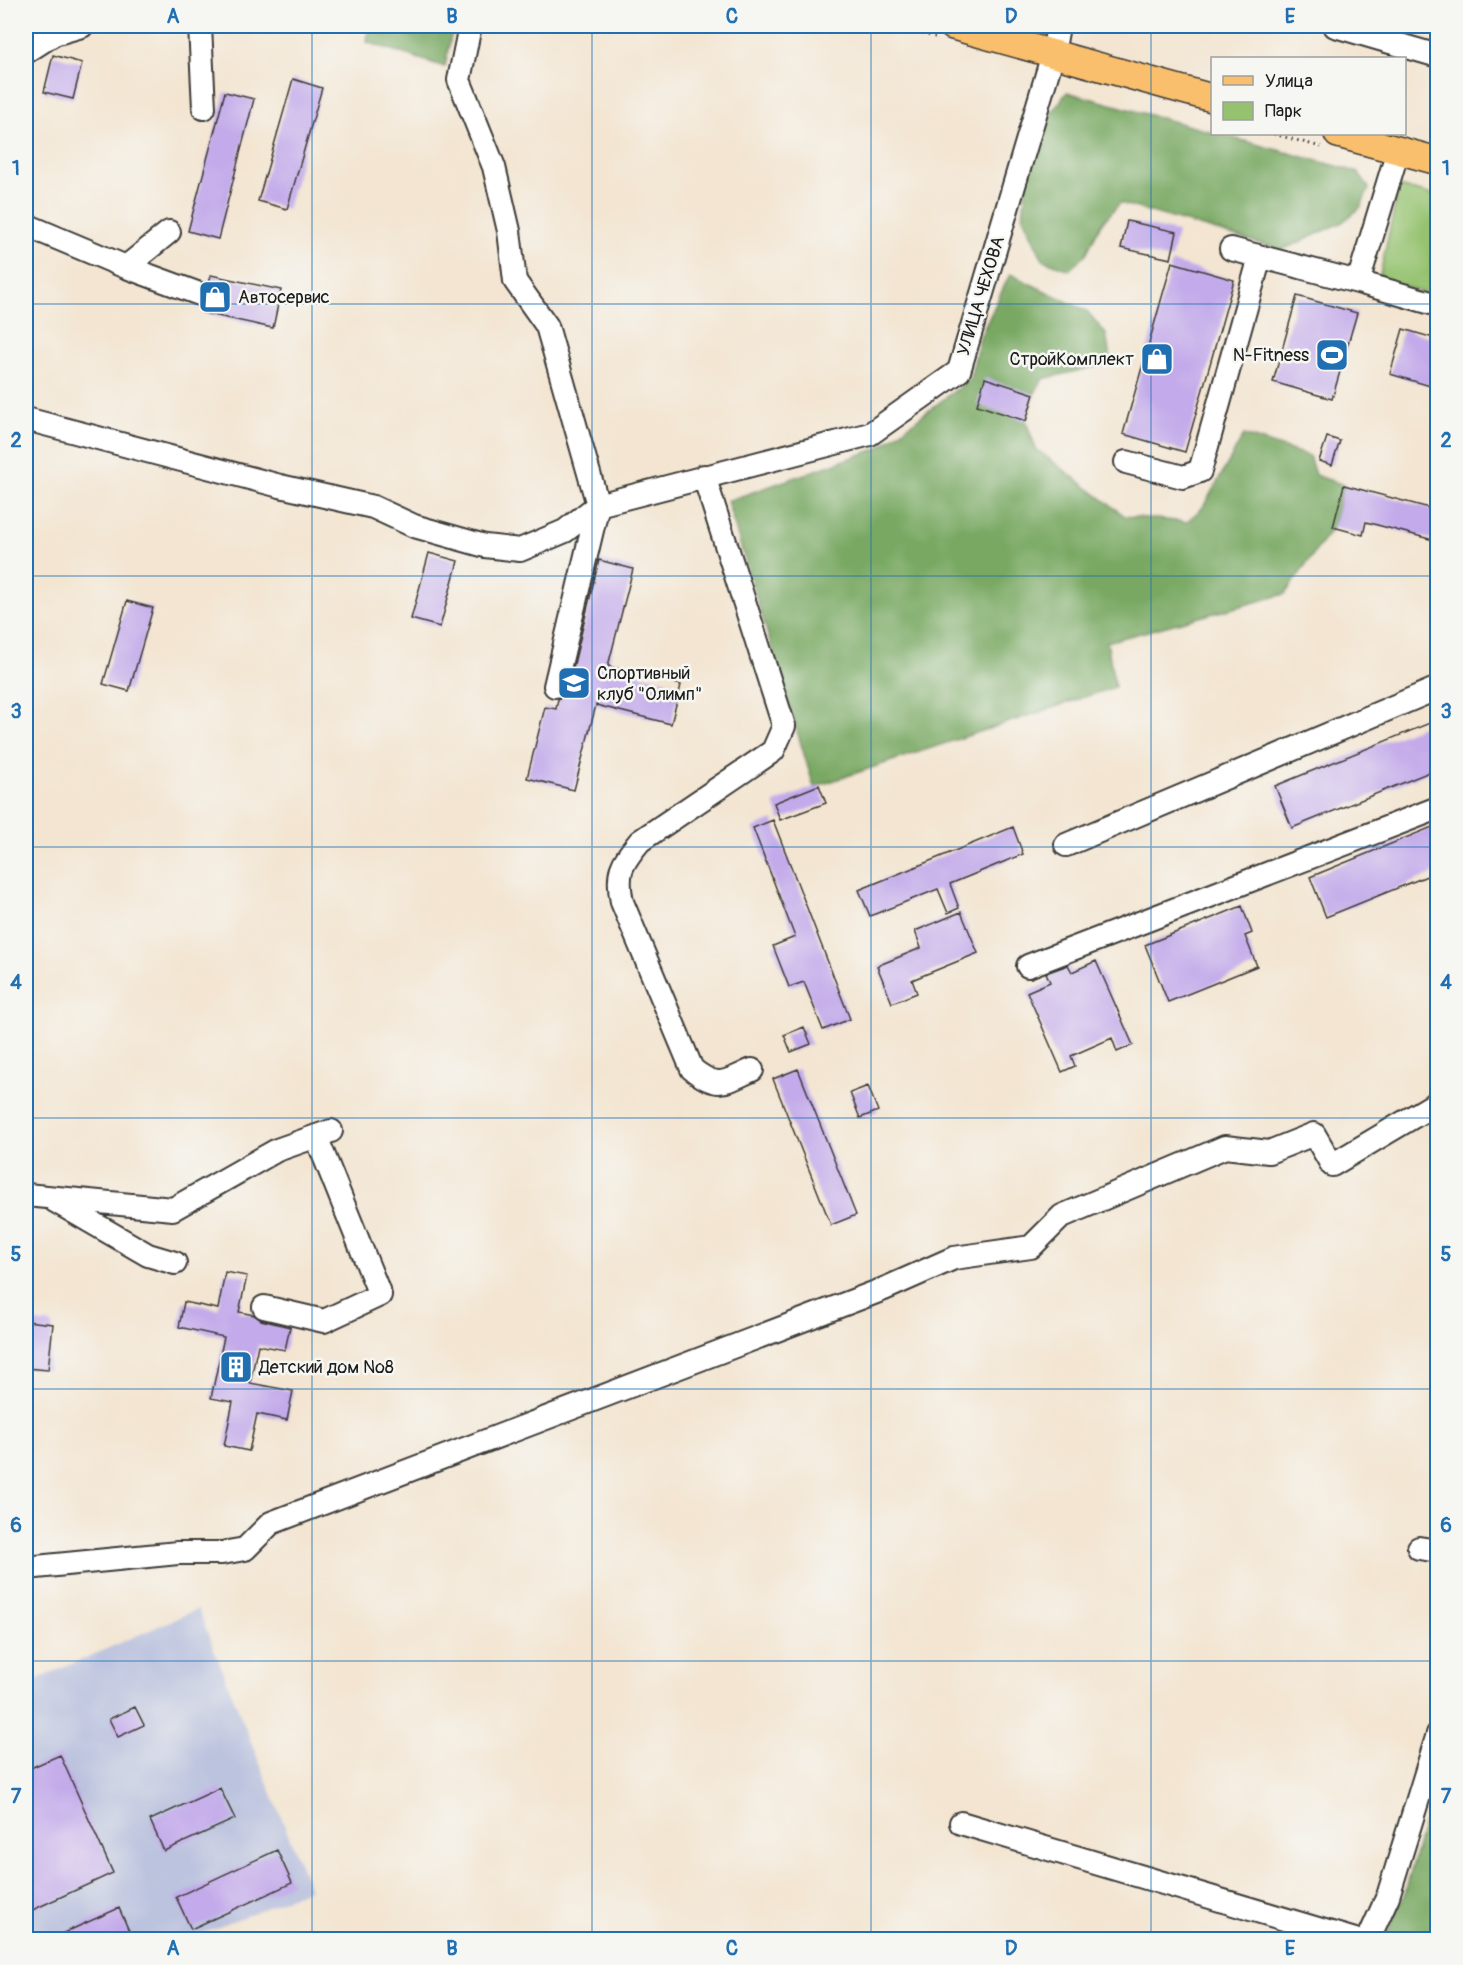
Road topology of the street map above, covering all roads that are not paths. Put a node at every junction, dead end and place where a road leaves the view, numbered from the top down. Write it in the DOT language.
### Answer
graph roads {
  1 [pos="82,26"];
  2 [pos="200,26"];
  3 [pos="470,26"];
  4 [pos="953,26"];
  5 [pos="1058,26"];
  6 [pos="1335,26"];
  7 [pos="27,34"];
  8 [pos="54,34"];
  9 [pos="26,52"];
  10 [pos="1053,54"];
  11 [pos="1437,56"];
  12 [pos="1211,98"];
  13 [pos="204,108"];
  14 [pos="1342,135"];
  15 [pos="1398,150"];
  16 [pos="1437,161"];
  17 [pos="26,225"];
  18 [pos="169,232"];
  19 [pos="1231,249"];
  20 [pos="1260,257"];
  21 [pos="126,267"];
  22 [pos="1358,282"];
  23 [pos="205,296"];
  24 [pos="1437,305"];
  25 [pos="26,419"];
  26 [pos="1126,462"];
  27 [pos="704,476"];
  28 [pos="598,505"];
  29 [pos="555,686"];
  30 [pos="1437,688"];
  31 [pos="1437,808"];
  32 [pos="1066,845"];
  33 [pos="1029,966"];
  34 [pos="752,1070"];
  35 [pos="1437,1102"];
  36 [pos="26,1195"];
  37 [pos="49,1197"];
  38 [pos="176,1263"];
  39 [pos="264,1307"];
  40 [pos="26,1568"];
  41 [pos="1437,1734"];
  42 [pos="961,1823"];
  43 [pos="1355,1940"];
  44 [pos="1368,1940"];
  1 -- 8 [label="street"];
  2 -- 13 [label="street"];
  3 -- 28 [label="street"];
  4 -- 10 [label="main road"];
  5 -- 10 [label="street, УЛИЦА ЧЕХОВА"];
  6 -- 11 [label="street"];
  7 -- 8 [label="street"];
  8 -- 9 [label="street"];
  10 -- 12 [label="main road"];
  10 -- 27 [label="street, УЛИЦА ЧЕХОВА"];
  14 -- 15 [label="main road"];
  15 -- 16 [label="main road"];
  15 -- 22 [label="street"];
  17 -- 21 [label="street"];
  18 -- 21 [label="street"];
  19 -- 20 [label="street"];
  20 -- 22 [label="street"];
  20 -- 26 [label="street"];
  21 -- 23 [label="street"];
  22 -- 24 [label="street"];
  25 -- 28 [label="street"];
  27 -- 28 [label="street, УЛИЦА ЧЕХОВА"];
  27 -- 34 [label="street"];
  28 -- 29 [label="street"];
  30 -- 32 [label="street"];
  31 -- 33 [label="street"];
  35 -- 40 [label="street"];
  36 -- 37 [label="street"];
  37 -- 38 [label="street"];
  37 -- 39 [label="street"];
  41 -- 44 [label="street"];
  42 -- 43 [label="street"];
}
